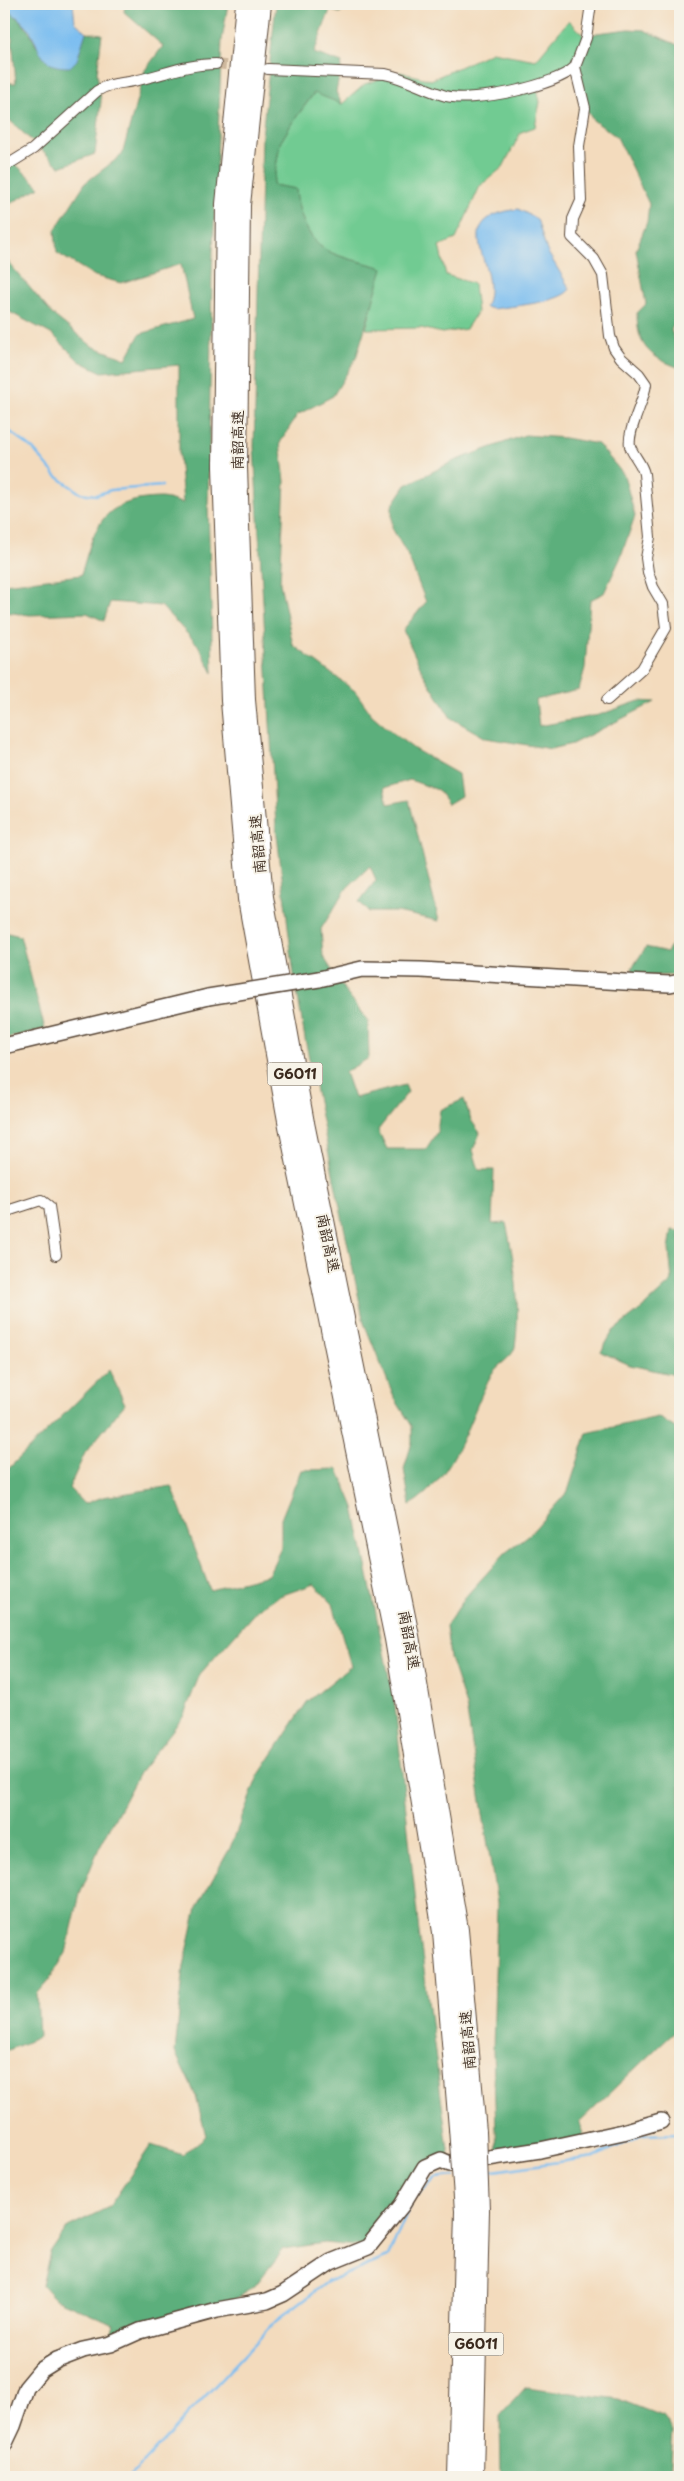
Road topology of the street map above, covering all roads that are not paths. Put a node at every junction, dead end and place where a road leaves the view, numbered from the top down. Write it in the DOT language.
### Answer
graph roads {
  1 [pos="246,4"];
  2 [pos="261,4"];
  3 [pos="591,4"];
  4 [pos="216,64"];
  5 [pos="575,67"];
  6 [pos="268,69"];
  7 [pos="4,167"];
  8 [pos="607,700"];
  9 [pos="680,982"];
  10 [pos="4,1046"];
  11 [pos="4,1212"];
  12 [pos="56,1255"];
  13 [pos="661,2121"];
  14 [pos="468,2130"];
  15 [pos="472,2210"];
  16 [pos="4,2445"];
  17 [pos="458,2477"];
  18 [pos="473,2477"];
  1 -- 14 [label="highway, 南韶高速 / G6011"];
  2 -- 14 [label="highway, 南韶高速 / G6011"];
  3 -- 5 [label="street"];
  4 -- 7 [label="street"];
  5 -- 6 [label="street"];
  5 -- 8 [label="street"];
  9 -- 10 [label="street, bridge"];
  11 -- 12 [label="street"];
  13 -- 16 [label="street"];
  14 -- 15 [label="highway, 南韶高速 / G6011, bridge"];
  15 -- 17 [label="highway, 南韶高速 / G6011"];
  15 -- 18 [label="highway, 南韶高速 / G6011"];
}
